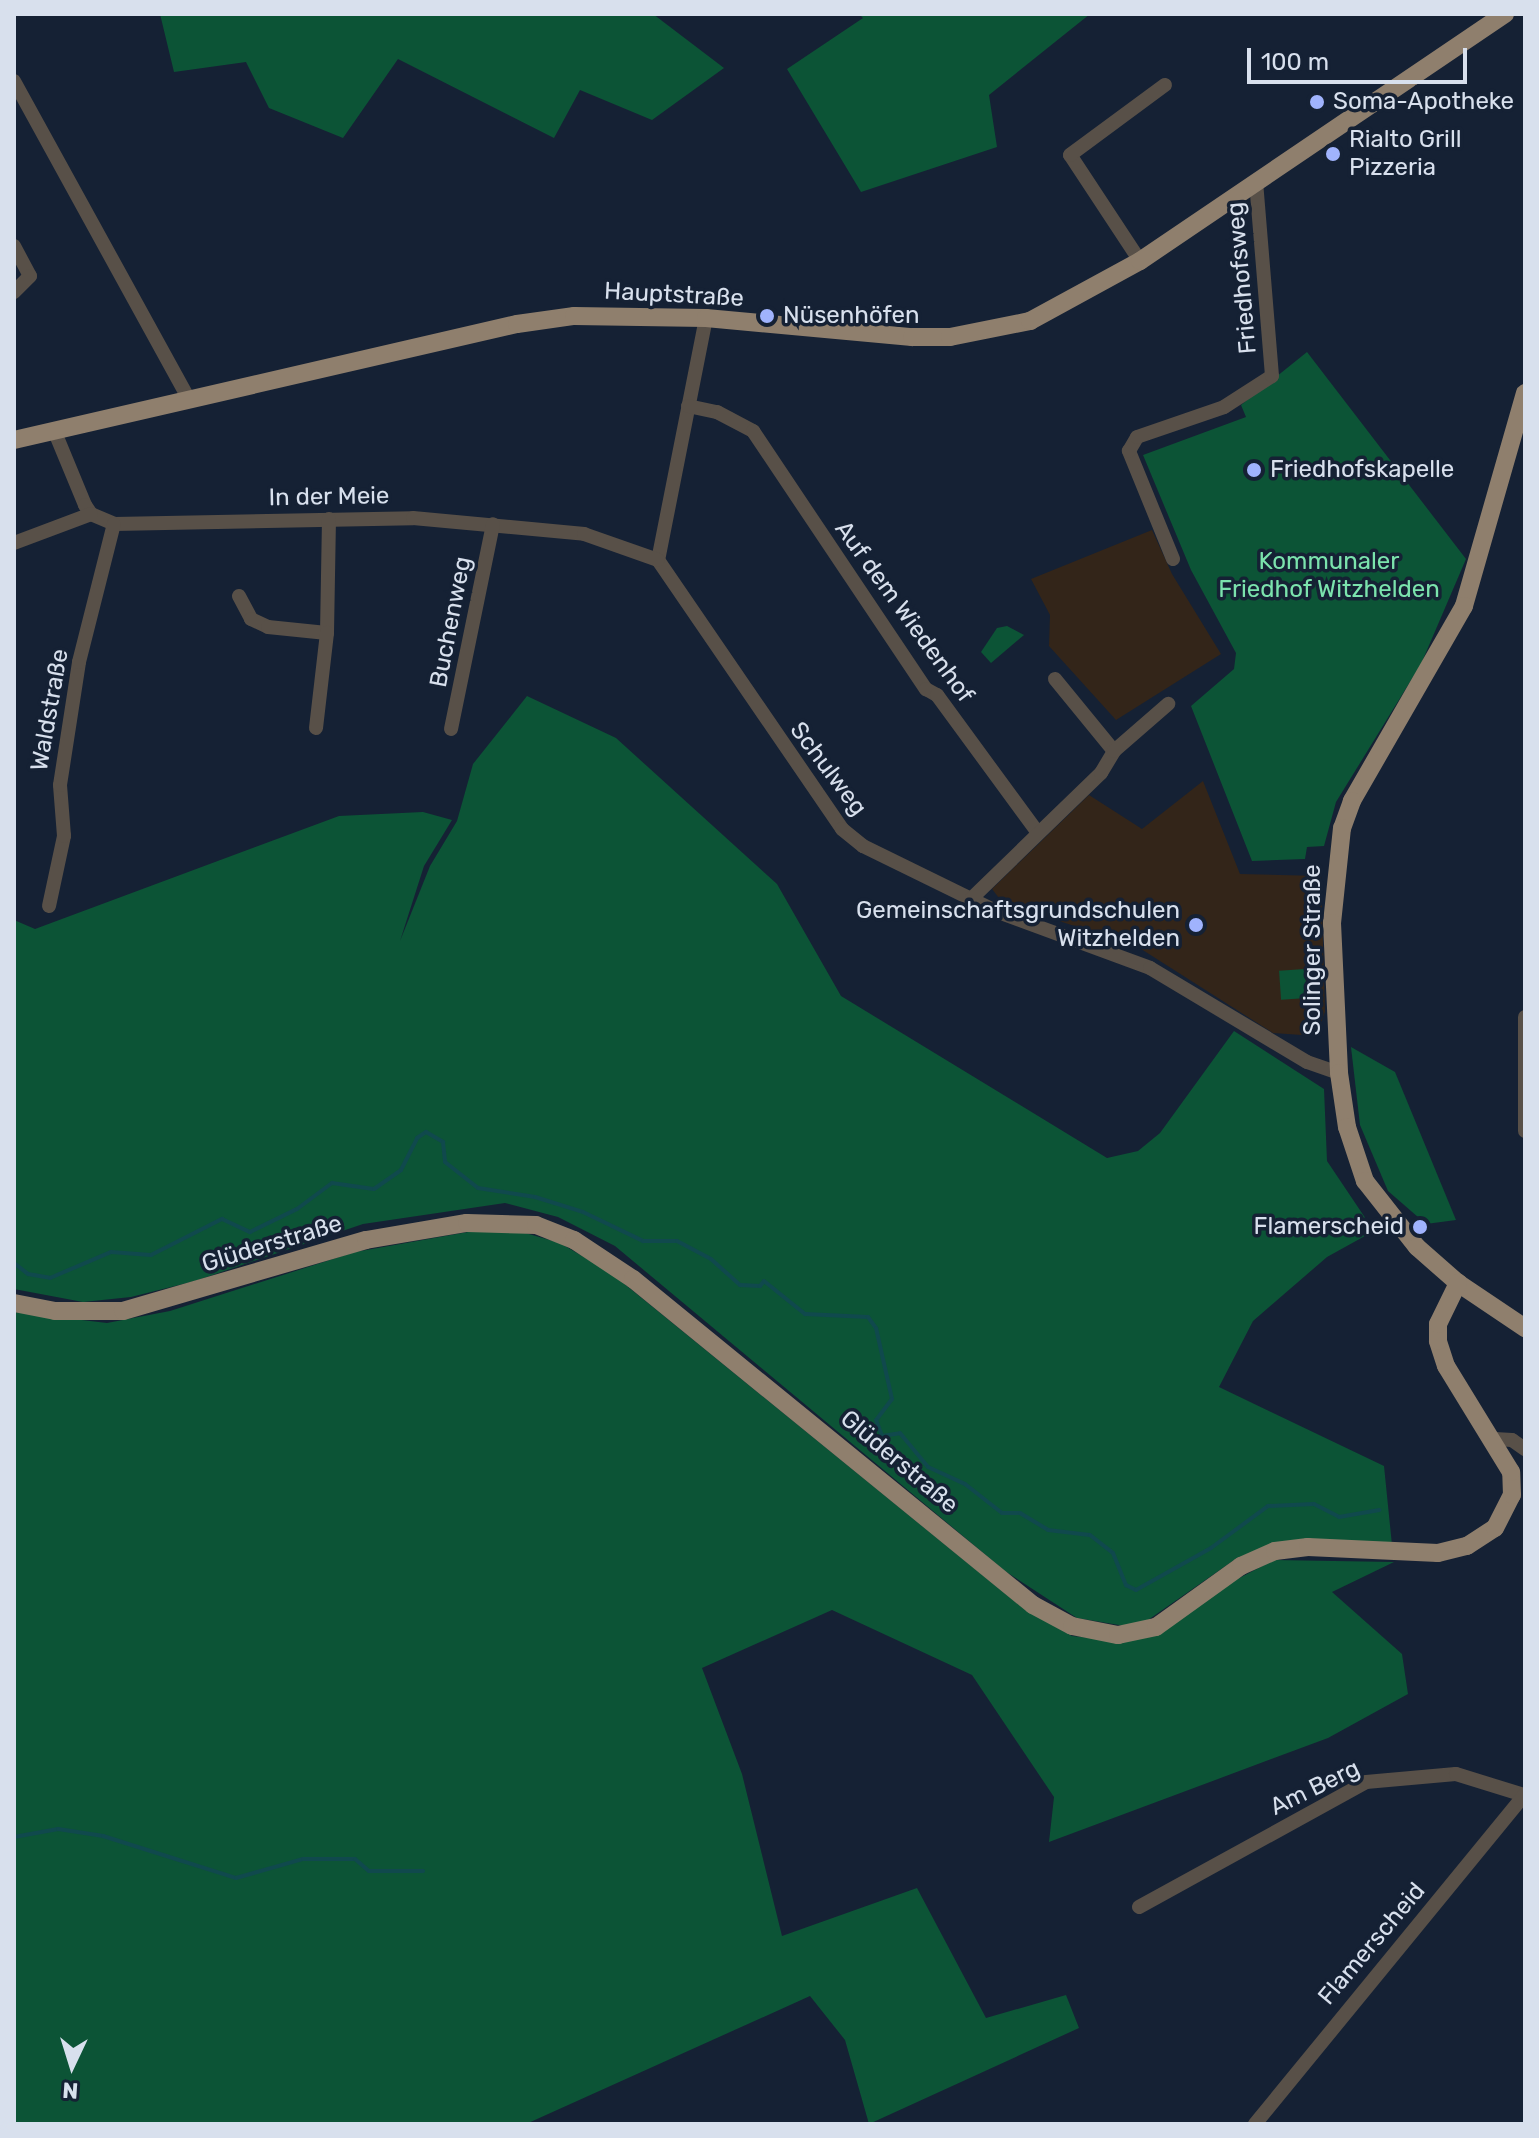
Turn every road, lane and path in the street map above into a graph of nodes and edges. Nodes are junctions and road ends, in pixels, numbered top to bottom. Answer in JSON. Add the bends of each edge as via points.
{"nodes":[{"id":1,"x":1505,"y":14,"type":"edge"},
{"id":2,"x":14,"y":81,"type":"edge"},
{"id":3,"x":1165,"y":85,"type":"dead end"},
{"id":4,"x":1256,"y":183,"type":"junction"},
{"id":5,"x":14,"y":246,"type":"edge"},
{"id":6,"x":1140,"y":261,"type":"junction"},
{"id":7,"x":14,"y":292,"type":"edge"},
{"id":8,"x":706,"y":318,"type":"junction"},
{"id":9,"x":1525,"y":393,"type":"edge"},
{"id":10,"x":188,"y":397,"type":"junction"},
{"id":11,"x":688,"y":406,"type":"junction"},
{"id":12,"x":54,"y":430,"type":"junction"},
{"id":13,"x":14,"y":440,"type":"edge"},
{"id":14,"x":91,"y":514,"type":"junction"},
{"id":15,"x":329,"y":519,"type":"junction"},
{"id":16,"x":114,"y":524,"type":"junction"},
{"id":17,"x":493,"y":524,"type":"junction"},
{"id":18,"x":14,"y":543,"type":"edge"},
{"id":19,"x":1173,"y":559,"type":"dead end"},
{"id":20,"x":658,"y":560,"type":"junction"},
{"id":21,"x":239,"y":596,"type":"dead end"},
{"id":22,"x":327,"y":633,"type":"junction"},
{"id":23,"x":1055,"y":679,"type":"dead end"},
{"id":24,"x":1168,"y":704,"type":"dead end"},
{"id":25,"x":316,"y":728,"type":"dead end"},
{"id":26,"x":451,"y":729,"type":"dead end"},
{"id":27,"x":1114,"y":751,"type":"junction"},
{"id":28,"x":1038,"y":833,"type":"junction"},
{"id":29,"x":972,"y":898,"type":"junction"},
{"id":30,"x":49,"y":906,"type":"dead end"},
{"id":31,"x":1525,"y":1017,"type":"edge"},
{"id":32,"x":1339,"y":1073,"type":"junction"},
{"id":33,"x":1525,"y":1131,"type":"edge"},
{"id":34,"x":1458,"y":1283,"type":"junction"},
{"id":35,"x":14,"y":1303,"type":"edge"},
{"id":36,"x":1525,"y":1328,"type":"edge"},
{"id":37,"x":1495,"y":1439,"type":"junction"},
{"id":38,"x":1525,"y":1449,"type":"edge"},
{"id":39,"x":1525,"y":1794,"type":"edge"},
{"id":40,"x":1139,"y":1907,"type":"dead end"},
{"id":41,"x":1255,"y":2124,"type":"edge"}],
"edges":[{"from":1,"to":4,"type":"main road","name":"Hauptstraße"},
{"from":2,"to":10,"type":"street"},
{"from":3,"to":6,"type":"street","via":[[1070,155]]},
{"from":4,"to":6,"type":"main road","name":"Hauptstraße"},
{"from":4,"to":19,"type":"street","name":"Friedhofsweg","via":[[1272,376],[1224,407],[1137,437],[1129,451]]},
{"from":5,"to":7,"type":"street","via":[[30,276]]},
{"from":6,"to":8,"type":"main road","name":"Hauptstraße","via":[[1030,321],[950,337]]},
{"from":8,"to":10,"type":"main road","name":"Hauptstraße","via":[[603,314],[517,324]]},
{"from":8,"to":11,"type":"street"},
{"from":9,"to":32,"type":"main road","name":"Solinger Straße","via":[[1464,606],[1342,828],[1332,923]]},
{"from":10,"to":12,"type":"main road","name":"Hauptstraße"},
{"from":11,"to":20,"type":"street"},
{"from":11,"to":28,"type":"street","name":"Auf dem Wiedenhof","via":[[717,412],[753,431],[926,689],[937,695]]},
{"from":12,"to":13,"type":"main road","name":"Hauptstraße"},
{"from":12,"to":14,"type":"street"},
{"from":14,"to":16,"type":"street","name":"In der Meie"},
{"from":14,"to":18,"type":"street"},
{"from":15,"to":16,"type":"street","name":"In der Meie"},
{"from":15,"to":17,"type":"street","name":"In der Meie"},
{"from":15,"to":22,"type":"street"},
{"from":16,"to":30,"type":"street","name":"Waldstraße","via":[[79,662],[60,785],[64,836]]},
{"from":17,"to":20,"type":"street","name":"In der Meie","via":[[584,534]]},
{"from":17,"to":26,"type":"street","name":"Buchenweg"},
{"from":20,"to":29,"type":"street","name":"Schulweg","via":[[842,829],[863,846]]},
{"from":21,"to":22,"type":"street","via":[[251,619],[268,627]]},
{"from":22,"to":25,"type":"street"},
{"from":23,"to":27,"type":"street"},
{"from":24,"to":27,"type":"street"},
{"from":27,"to":28,"type":"street","via":[[1101,773]]},
{"from":28,"to":29,"type":"street"},
{"from":29,"to":32,"type":"street","name":"Schulweg","via":[[1150,968],[1307,1062]]},
{"from":31,"to":33,"type":"street"},
{"from":32,"to":34,"type":"main road","name":"Solinger Straße","via":[[1347,1127],[1365,1181],[1406,1237]]},
{"from":34,"to":36,"type":"main road","name":"Solinger Straße"},
{"from":34,"to":37,"type":"main road","name":"Glüderstraße","via":[[1438,1324],[1438,1341],[1446,1366]]},
{"from":35,"to":37,"type":"main road","name":"Glüderstraße","via":[[55,1311],[123,1311],[366,1240],[467,1223],[536,1225],[574,1240],[633,1279],[1033,1605],[1072,1626],[1104,1635],[1156,1627],[1241,1566],[1275,1551],[1308,1547],[1420,1554],[1467,1546],[1495,1528],[1512,1495],[1511,1472]]},
{"from":37,"to":38,"type":"street","via":[[1512,1440]]},
{"from":39,"to":40,"type":"street","name":"Am Berg","via":[[1456,1774],[1366,1782]]},
{"from":39,"to":41,"type":"street","name":"Flamerscheid"}]}
